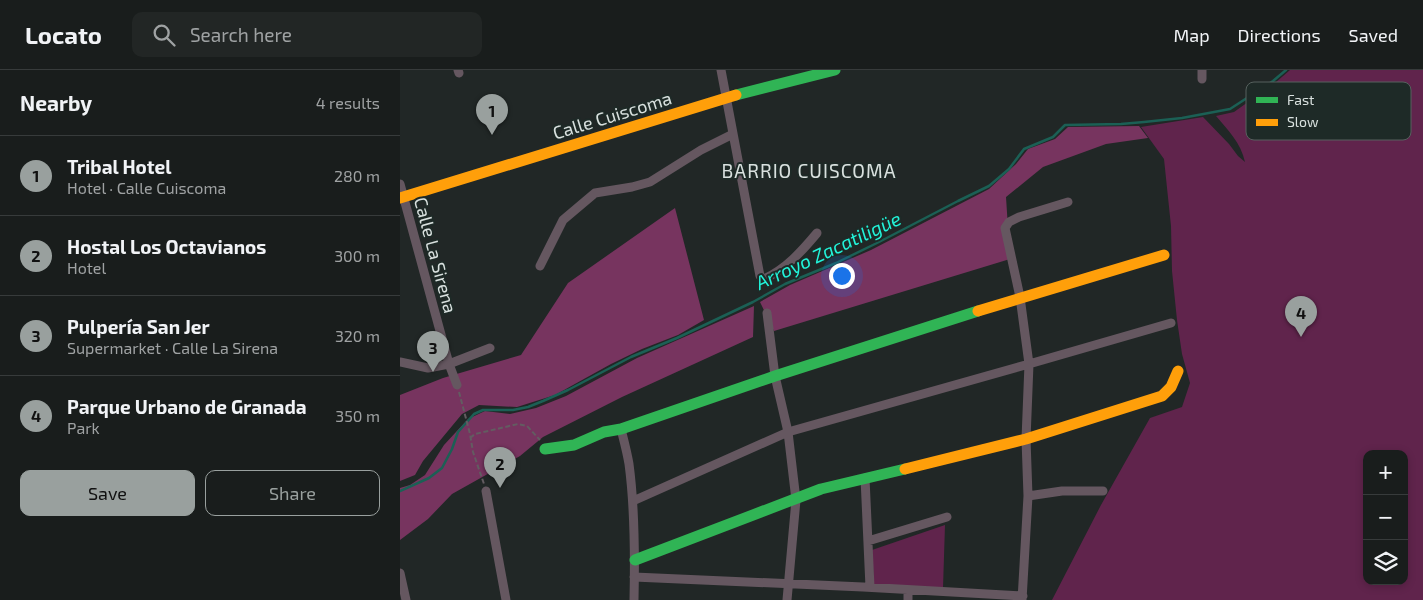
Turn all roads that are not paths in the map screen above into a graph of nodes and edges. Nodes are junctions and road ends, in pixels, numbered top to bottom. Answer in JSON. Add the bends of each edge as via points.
{"nodes":[{"id":1,"x":721,"y":70,"type":"edge"},
{"id":2,"x":835,"y":70,"type":"edge"},
{"id":3,"x":726,"y":98,"type":"junction"},
{"id":4,"x":732,"y":134,"type":"junction"},
{"id":5,"x":400,"y":184,"type":"edge"},
{"id":6,"x":402,"y":198,"type":"edge"},
{"id":7,"x":1068,"y":202,"type":"dead end"},
{"id":8,"x":817,"y":233,"type":"dead end"},
{"id":9,"x":1164,"y":255,"type":"dead end"},
{"id":10,"x":540,"y":266,"type":"dead end"},
{"id":11,"x":1020,"y":297,"type":"junction"},
{"id":12,"x":767,"y":313,"type":"dead end"},
{"id":13,"x":1171,"y":323,"type":"dead end"},
{"id":14,"x":490,"y":348,"type":"dead end"},
{"id":15,"x":400,"y":362,"type":"edge"},
{"id":16,"x":449,"y":364,"type":"junction"},
{"id":17,"x":1029,"y":364,"type":"junction"},
{"id":18,"x":1178,"y":371,"type":"dead end"},
{"id":19,"x":775,"y":376,"type":"junction"},
{"id":20,"x":457,"y":385,"type":"road end"},
{"id":21,"x":621,"y":430,"type":"junction"},
{"id":22,"x":788,"y":432,"type":"junction"},
{"id":23,"x":1026,"y":439,"type":"junction"},
{"id":24,"x":545,"y":449,"type":"road end"},
{"id":25,"x":866,"y":478,"type":"junction"},
{"id":26,"x":486,"y":491,"type":"road end"},
{"id":27,"x":1103,"y":491,"type":"dead end"},
{"id":28,"x":1028,"y":496,"type":"junction"},
{"id":29,"x":796,"y":500,"type":"junction"},
{"id":30,"x":632,"y":501,"type":"junction"},
{"id":31,"x":947,"y":517,"type":"dead end"},
{"id":32,"x":868,"y":541,"type":"junction"},
{"id":33,"x":635,"y":560,"type":"junction"},
{"id":34,"x":400,"y":573,"type":"edge"},
{"id":35,"x":634,"y":577,"type":"junction"},
{"id":36,"x":788,"y":584,"type":"junction"},
{"id":37,"x":870,"y":587,"type":"junction"},
{"id":38,"x":908,"y":590,"type":"junction"},
{"id":39,"x":1023,"y":598,"type":"edge"},
{"id":40,"x":406,"y":600,"type":"edge"},
{"id":41,"x":506,"y":600,"type":"edge"},
{"id":42,"x":634,"y":600,"type":"edge"},
{"id":43,"x":787,"y":600,"type":"edge"},
{"id":44,"x":908,"y":600,"type":"edge"}],
"edges":[{"from":1,"to":3,"type":"street"},
{"from":2,"to":3,"type":"street","name":"Calle Cuiscoma"},
{"from":3,"to":4,"type":"street"},
{"from":3,"to":6,"type":"street","name":"Calle Cuiscoma"},
{"from":4,"to":8,"type":"street","via":[[760,276],[764,279],[774,275],[801,253]]},
{"from":4,"to":10,"type":"street","via":[[650,182],[595,192],[562,220]]},
{"from":5,"to":6,"type":"street","name":"Calle La Sirena"},
{"from":6,"to":16,"type":"street","name":"Calle La Sirena"},
{"from":7,"to":11,"type":"street","via":[[1008,222],[1005,228]]},
{"from":9,"to":11,"type":"street"},
{"from":11,"to":17,"type":"street"},
{"from":11,"to":19,"type":"street"},
{"from":12,"to":19,"type":"street"},
{"from":13,"to":17,"type":"street"},
{"from":14,"to":16,"type":"street"},
{"from":15,"to":16,"type":"street","via":[[428,368]]},
{"from":16,"to":20,"type":"street","name":"Calle La Sirena"},
{"from":17,"to":22,"type":"street"},
{"from":17,"to":23,"type":"street"},
{"from":18,"to":23,"type":"street","via":[[1162,396]]},
{"from":19,"to":21,"type":"street"},
{"from":19,"to":22,"type":"street"},
{"from":21,"to":24,"type":"street","via":[[604,432],[574,445]]},
{"from":21,"to":30,"type":"street"},
{"from":22,"to":29,"type":"street"},
{"from":22,"to":30,"type":"street"},
{"from":23,"to":25,"type":"street"},
{"from":23,"to":28,"type":"street"},
{"from":25,"to":29,"type":"street","via":[[821,489]]},
{"from":25,"to":32,"type":"street"},
{"from":26,"to":41,"type":"street"},
{"from":27,"to":28,"type":"street","via":[[1062,491]]},
{"from":28,"to":39,"type":"street"},
{"from":29,"to":33,"type":"street"},
{"from":29,"to":36,"type":"street"},
{"from":30,"to":33,"type":"street"},
{"from":31,"to":32,"type":"street"},
{"from":32,"to":37,"type":"street"},
{"from":33,"to":35,"type":"street"},
{"from":34,"to":40,"type":"street"},
{"from":35,"to":36,"type":"street"},
{"from":35,"to":42,"type":"street"},
{"from":36,"to":37,"type":"street"},
{"from":36,"to":43,"type":"street"},
{"from":37,"to":38,"type":"street"},
{"from":38,"to":39,"type":"street"},
{"from":38,"to":44,"type":"street"}]}
